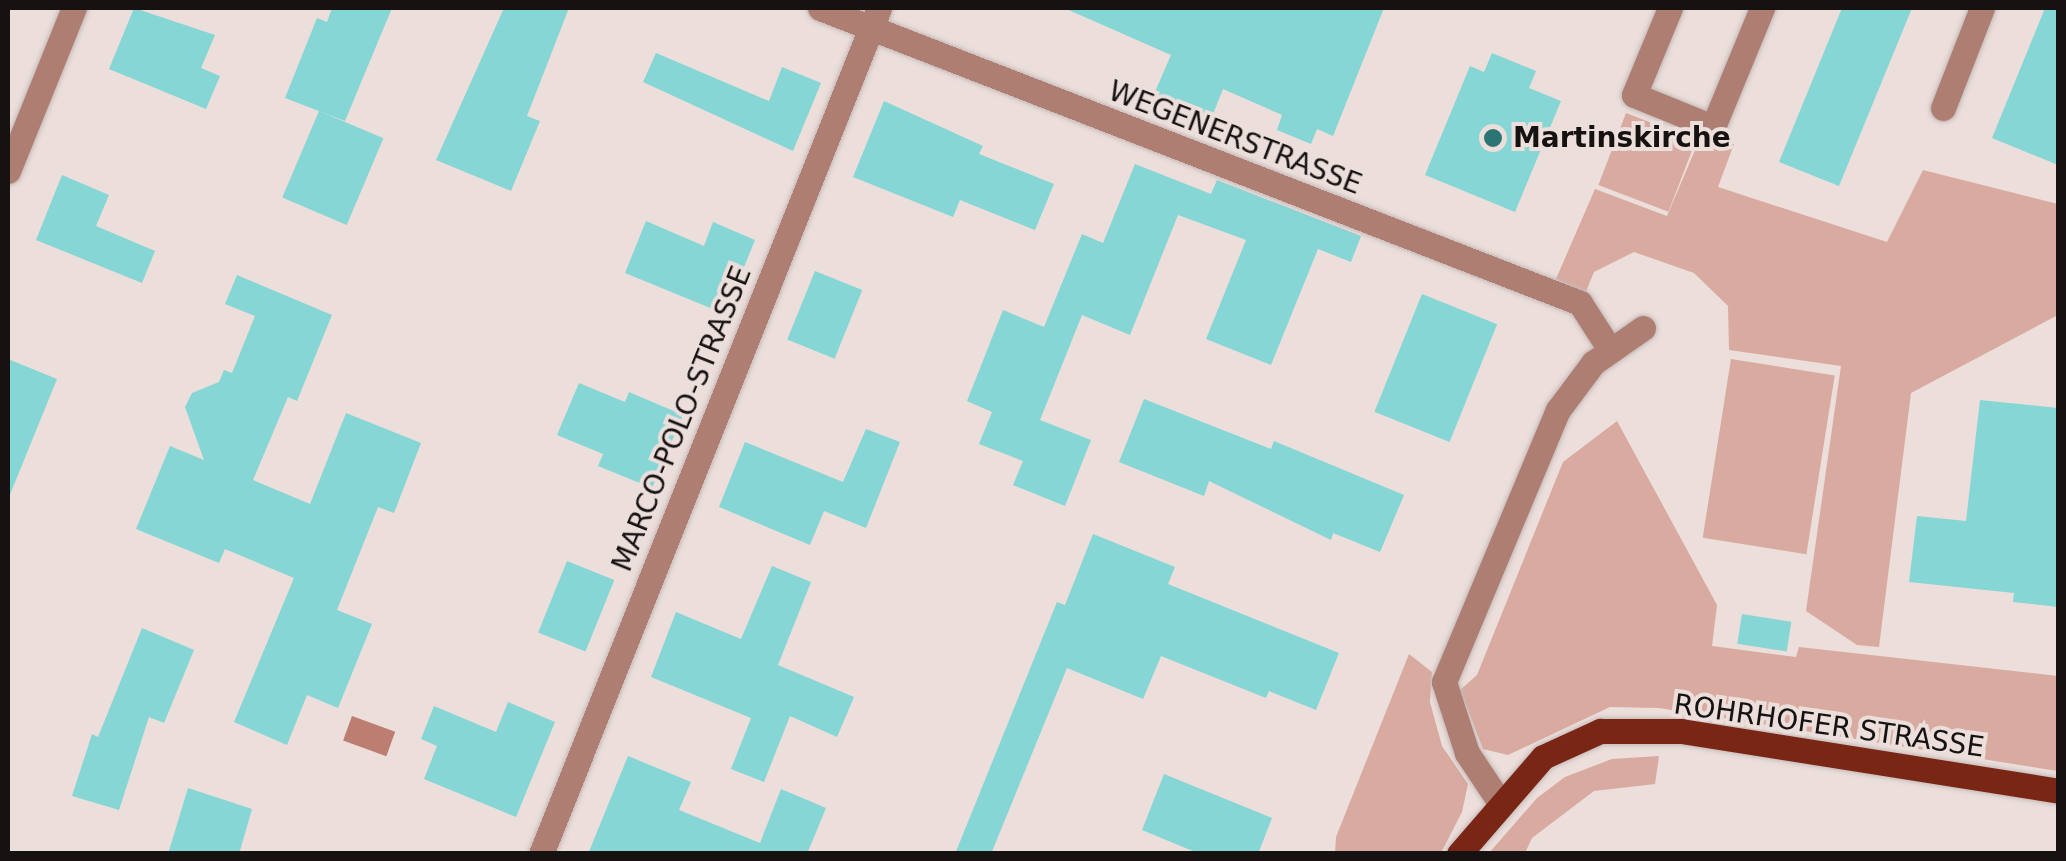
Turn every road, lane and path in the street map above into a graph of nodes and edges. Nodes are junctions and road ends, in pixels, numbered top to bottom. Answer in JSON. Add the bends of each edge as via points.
{"nodes":[{"id":1,"x":74,"y":8,"type":"edge"},
{"id":2,"x":820,"y":8,"type":"edge"},
{"id":3,"x":1670,"y":8,"type":"edge"},
{"id":4,"x":1762,"y":8,"type":"edge"},
{"id":5,"x":1982,"y":8,"type":"edge"},
{"id":6,"x":875,"y":18,"type":"edge"},
{"id":7,"x":1943,"y":108,"type":"dead end"},
{"id":8,"x":8,"y":171,"type":"edge"},
{"id":9,"x":1643,"y":328,"type":"dead end"},
{"id":10,"x":1610,"y":348,"type":"junction"},
{"id":11,"x":2058,"y":791,"type":"edge"},
{"id":12,"x":1500,"y":801,"type":"junction"},
{"id":13,"x":541,"y":854,"type":"edge"},
{"id":14,"x":1460,"y":854,"type":"edge"}],
"edges":[{"from":1,"to":8,"type":"street"},
{"from":2,"to":6,"type":"street","name":"WEGENERSTRASSE"},
{"from":3,"to":4,"type":"street","via":[[1634,94],[1714,127]]},
{"from":5,"to":7,"type":"street"},
{"from":6,"to":10,"type":"street","name":"WEGENERSTRASSE","via":[[1580,303]]},
{"from":6,"to":13,"type":"street","name":"MARCO-POLO-STRASSE"},
{"from":9,"to":10,"type":"street"},
{"from":10,"to":12,"type":"street","via":[[1558,410],[1444,682],[1467,752]]},
{"from":11,"to":12,"type":"main road","name":"ROHRHOFER STRASSE","via":[[1681,731],[1600,731],[1543,757]]},
{"from":12,"to":14,"type":"main road","name":"ROHRHOFER STRASSE"}]}
